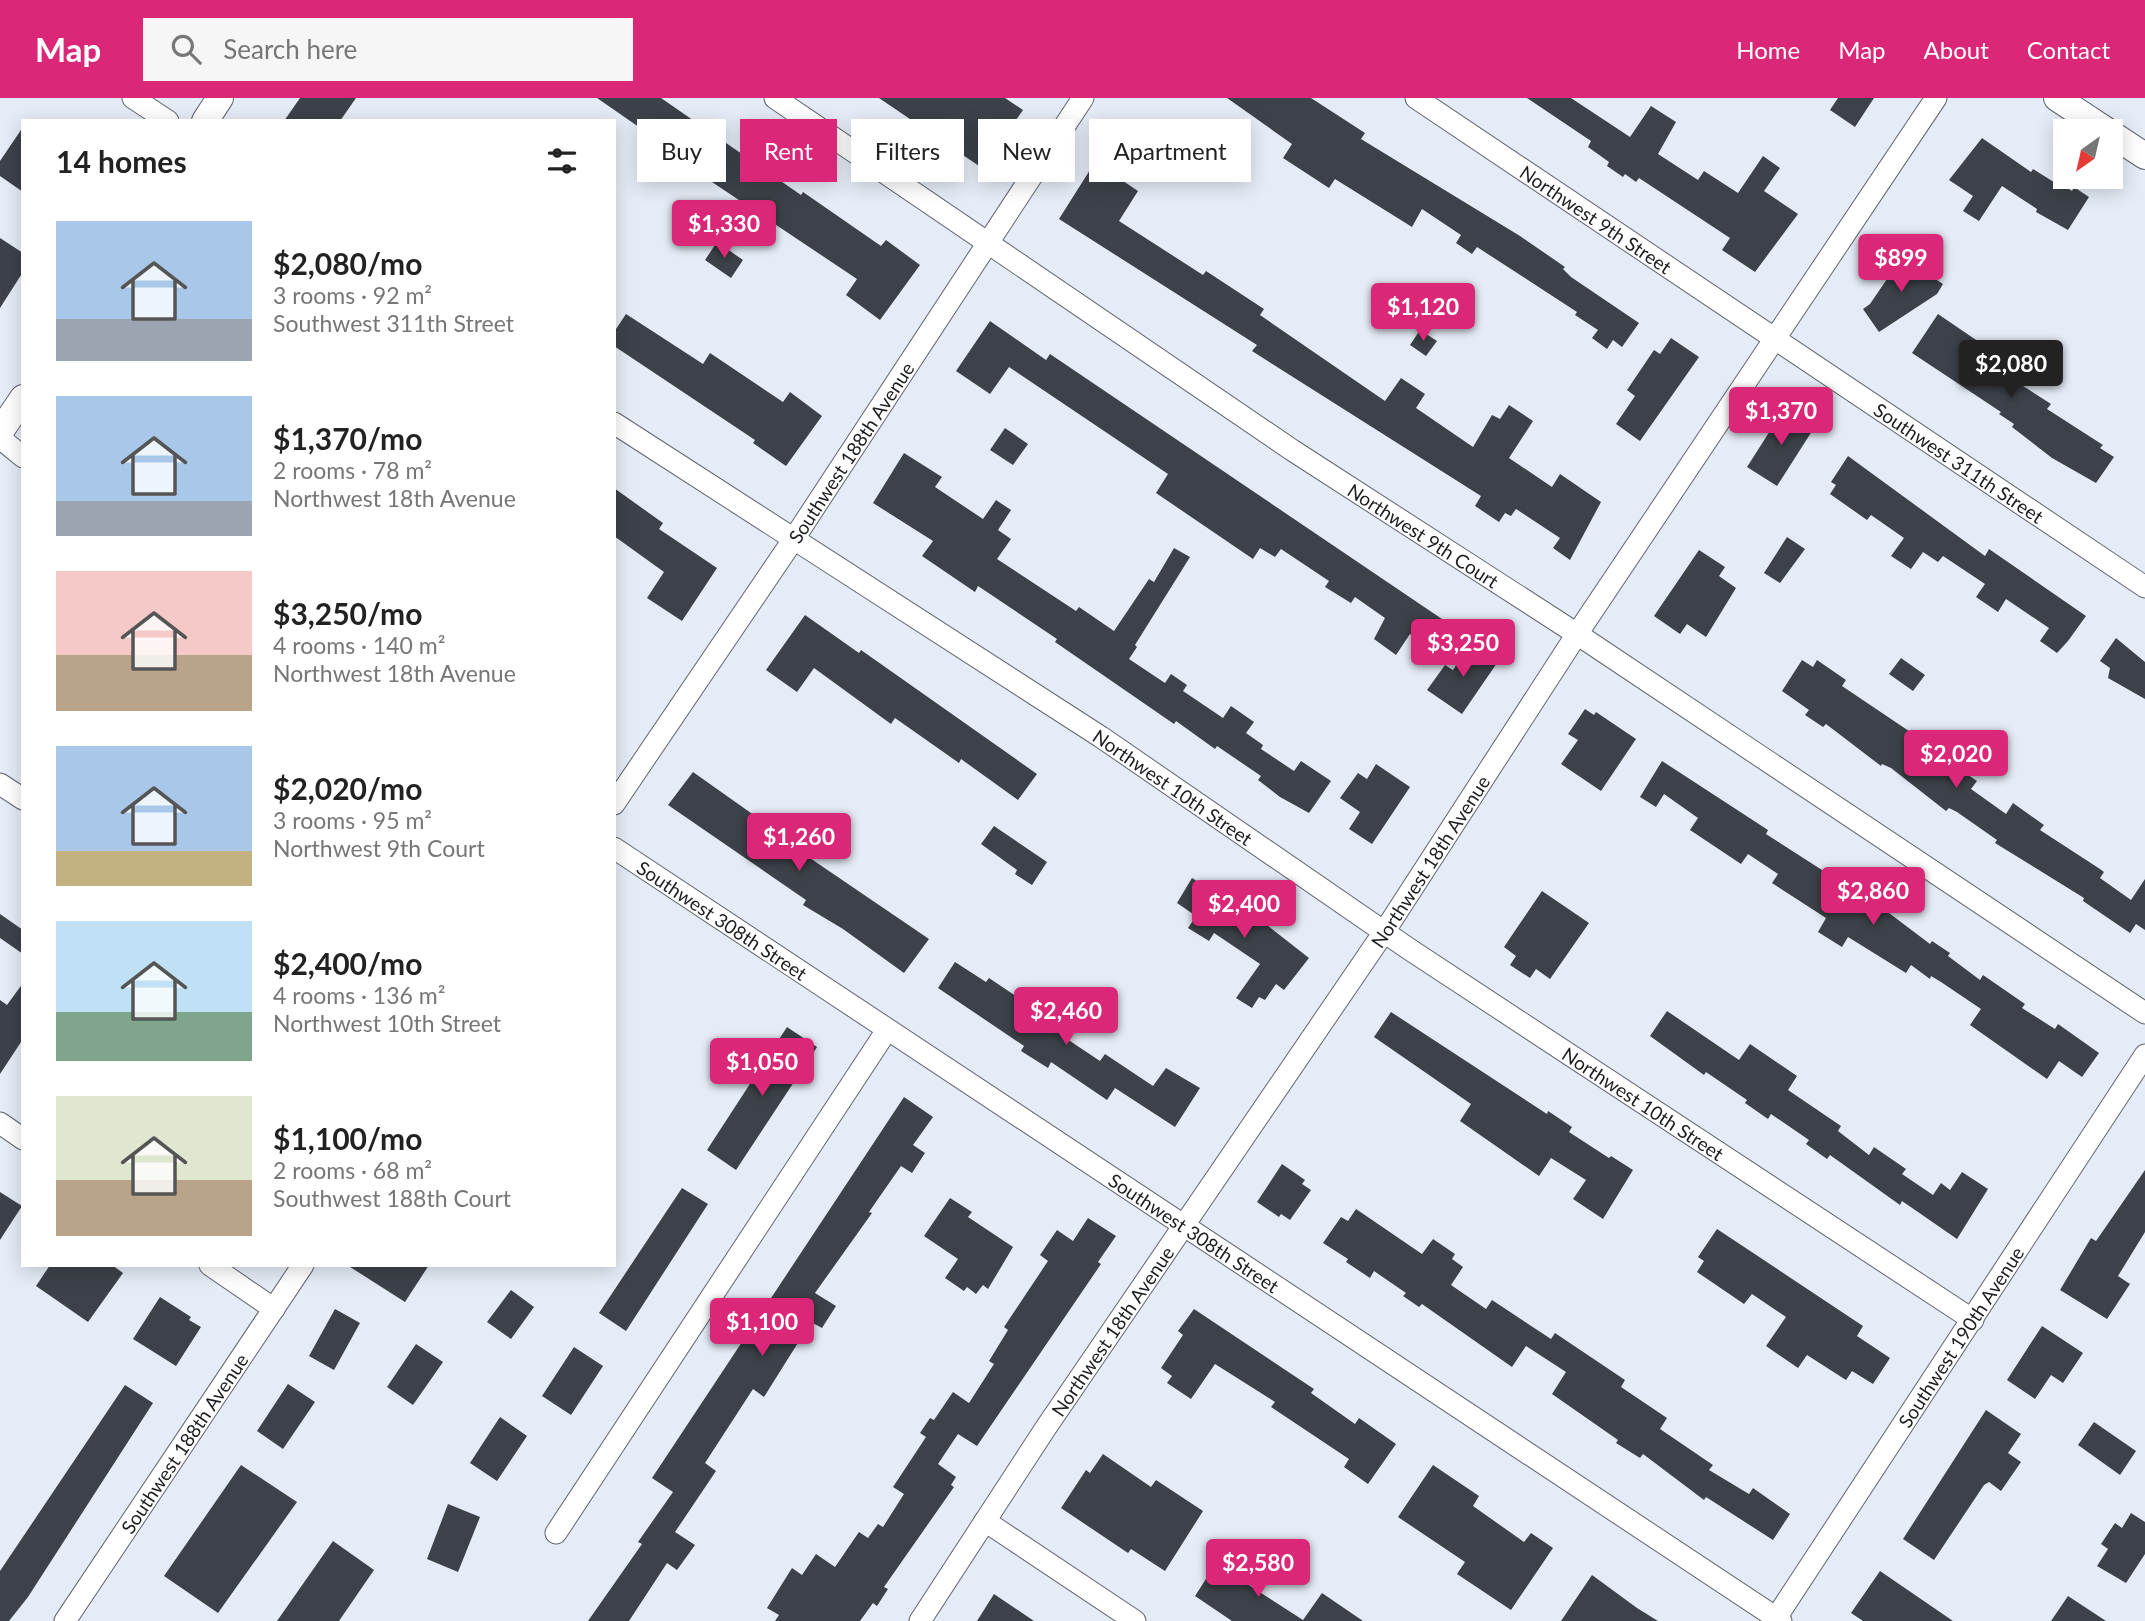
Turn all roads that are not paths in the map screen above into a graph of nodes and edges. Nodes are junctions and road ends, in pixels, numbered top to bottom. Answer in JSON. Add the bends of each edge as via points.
{"nodes":[{"id":1,"x":133,"y":98,"type":"edge"},
{"id":2,"x":220,"y":98,"type":"edge"},
{"id":3,"x":775,"y":98,"type":"edge"},
{"id":4,"x":1083,"y":98,"type":"edge"},
{"id":5,"x":1416,"y":98,"type":"edge"},
{"id":6,"x":1936,"y":98,"type":"edge"},
{"id":7,"x":2057,"y":98,"type":"edge"},
{"id":8,"x":165,"y":119,"type":"edge"},
{"id":9,"x":206,"y":119,"type":"edge"},
{"id":10,"x":2089,"y":119,"type":"edge"},
{"id":11,"x":2123,"y":141,"type":"edge"},
{"id":12,"x":2145,"y":156,"type":"edge"},
{"id":13,"x":990,"y":242,"type":"junction"},
{"id":14,"x":1776,"y":338,"type":"junction"},
{"id":15,"x":21,"y":401,"type":"edge"},
{"id":16,"x":616,"y":424,"type":"edge"},
{"id":17,"x":0,"y":432,"type":"edge"},
{"id":18,"x":0,"y":438,"type":"edge"},
{"id":19,"x":21,"y":455,"type":"edge"},
{"id":20,"x":793,"y":540,"type":"junction"},
{"id":21,"x":2145,"y":587,"type":"edge"},
{"id":22,"x":1577,"y":634,"type":"junction"},
{"id":23,"x":0,"y":784,"type":"edge"},
{"id":24,"x":21,"y":798,"type":"edge"},
{"id":25,"x":616,"y":801,"type":"edge"},
{"id":26,"x":616,"y":849,"type":"edge"},
{"id":27,"x":1384,"y":932,"type":"junction"},
{"id":28,"x":2145,"y":1013,"type":"edge"},
{"id":29,"x":887,"y":1030,"type":"junction"},
{"id":30,"x":2145,"y":1055,"type":"edge"},
{"id":31,"x":0,"y":1123,"type":"edge"},
{"id":32,"x":21,"y":1138,"type":"edge"},
{"id":33,"x":1185,"y":1225,"type":"junction"},
{"id":34,"x":213,"y":1267,"type":"edge"},
{"id":35,"x":302,"y":1267,"type":"edge"},
{"id":36,"x":274,"y":1309,"type":"junction"},
{"id":37,"x":1973,"y":1320,"type":"junction"},
{"id":38,"x":985,"y":1521,"type":"junction"},
{"id":39,"x":556,"y":1534,"type":"dead end"},
{"id":40,"x":1777,"y":1620,"type":"edge"},
{"id":41,"x":65,"y":1621,"type":"edge"},
{"id":42,"x":920,"y":1621,"type":"edge"},
{"id":43,"x":1135,"y":1621,"type":"edge"}],
"edges":[{"from":1,"to":8,"type":"street"},
{"from":2,"to":9,"type":"street"},
{"from":3,"to":13,"type":"street","name":"Northwest 9th Court"},
{"from":4,"to":13,"type":"street","name":"Southwest 188th Avenue"},
{"from":5,"to":14,"type":"street","name":"Northwest 9th Street"},
{"from":6,"to":14,"type":"street","name":"Northwest 18th Avenue"},
{"from":7,"to":10,"type":"street"},
{"from":11,"to":12,"type":"street"},
{"from":13,"to":20,"type":"street","name":"Southwest 188th Avenue"},
{"from":13,"to":22,"type":"street","name":"Northwest 9th Court","via":[[1292,450]]},
{"from":14,"to":21,"type":"street","name":"Southwest 311th Street"},
{"from":14,"to":22,"type":"street","name":"Northwest 18th Avenue"},
{"from":15,"to":17,"type":"street"},
{"from":16,"to":20,"type":"street","name":"Northwest 10th Street"},
{"from":18,"to":19,"type":"street"},
{"from":20,"to":25,"type":"street","name":"Southwest 188th Avenue"},
{"from":20,"to":27,"type":"street","name":"Northwest 10th Street","via":[[1101,737]]},
{"from":22,"to":27,"type":"street","name":"Northwest 18th Avenue"},
{"from":22,"to":28,"type":"street","name":"Northwest 9th Court"},
{"from":23,"to":24,"type":"street"},
{"from":26,"to":29,"type":"street","name":"Southwest 308th Street"},
{"from":27,"to":33,"type":"street","name":"Northwest 18th Avenue"},
{"from":27,"to":37,"type":"street","name":"Northwest 10th Street"},
{"from":29,"to":33,"type":"street","name":"Southwest 308th Street"},
{"from":29,"to":39,"type":"street"},
{"from":30,"to":37,"type":"street","name":"Southwest 190th Avenue"},
{"from":31,"to":32,"type":"street"},
{"from":33,"to":38,"type":"street","name":"Northwest 18th Avenue"},
{"from":33,"to":40,"type":"street","name":"Southwest 308th Street"},
{"from":34,"to":36,"type":"street"},
{"from":35,"to":36,"type":"street","name":"Southwest 188th Avenue"},
{"from":36,"to":41,"type":"street","name":"Southwest 188th Avenue"},
{"from":37,"to":40,"type":"street","name":"Southwest 190th Avenue"},
{"from":38,"to":42,"type":"street","name":"Northwest 18th Avenue"},
{"from":38,"to":43,"type":"street"}]}
